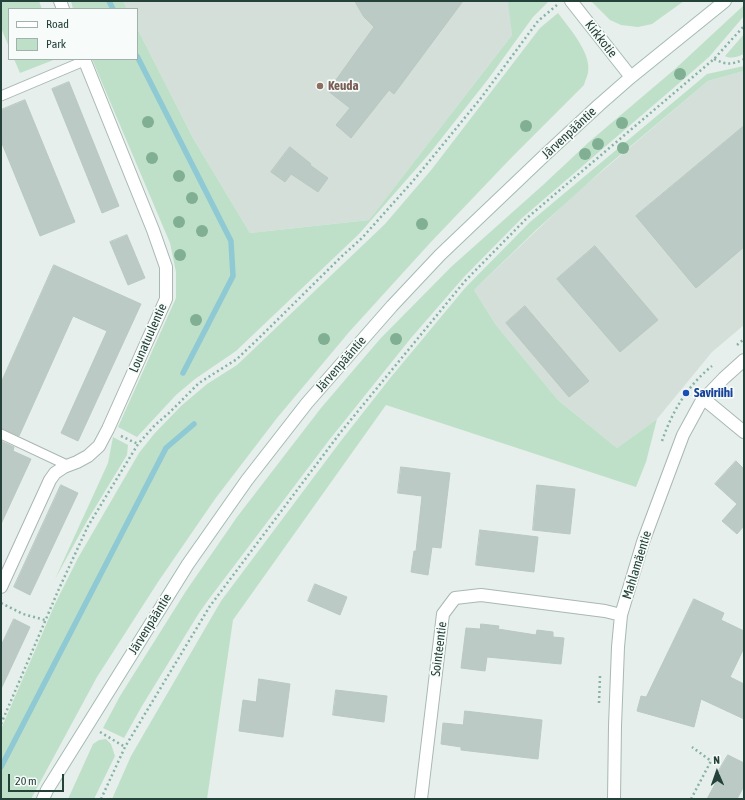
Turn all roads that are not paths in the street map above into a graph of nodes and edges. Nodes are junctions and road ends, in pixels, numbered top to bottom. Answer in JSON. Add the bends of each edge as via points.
{"nodes":[{"id":1,"x":571,"y":1,"type":"edge"},
{"id":2,"x":725,"y":1,"type":"edge"},
{"id":3,"x":84,"y":60,"type":"edge"},
{"id":4,"x":631,"y":77,"type":"junction"},
{"id":5,"x":1,"y":96,"type":"edge"},
{"id":6,"x":744,"y":360,"type":"edge"},
{"id":7,"x":704,"y":399,"type":"junction"},
{"id":8,"x":744,"y":432,"type":"edge"},
{"id":9,"x":1,"y":434,"type":"edge"},
{"id":10,"x":67,"y":466,"type":"junction"},
{"id":11,"x":1,"y":587,"type":"edge"},
{"id":12,"x":621,"y":615,"type":"junction"},
{"id":13,"x":43,"y":799,"type":"edge"},
{"id":14,"x":421,"y":799,"type":"edge"},
{"id":15,"x":614,"y":799,"type":"edge"}],
"edges":[{"from":1,"to":4,"type":"street","name":"Kirkkotie"},
{"from":2,"to":4,"type":"street","name":"Järvenpääntie"},
{"from":3,"to":5,"type":"lane"},
{"from":3,"to":10,"type":"street","name":"Lounatuulentie","via":[[156,237],[166,267],[166,300],[99,446],[88,456]]},
{"from":4,"to":13,"type":"street","name":"Järvenpääntie","via":[[440,255],[307,403],[246,480],[188,564]]},
{"from":6,"to":7,"type":"street","name":"Mahlamäentie"},
{"from":7,"to":8,"type":"street"},
{"from":7,"to":12,"type":"street","name":"Mahlamäentie","via":[[683,435],[643,542]]},
{"from":9,"to":10,"type":"lane"},
{"from":10,"to":11,"type":"street","name":"Lounatuulentie","via":[[55,472],[50,480]]},
{"from":12,"to":14,"type":"street","name":"Sointeentie","via":[[482,595],[455,598],[443,614]]},
{"from":12,"to":15,"type":"street","name":"Mahlamäentie","via":[[616,688]]}]}
